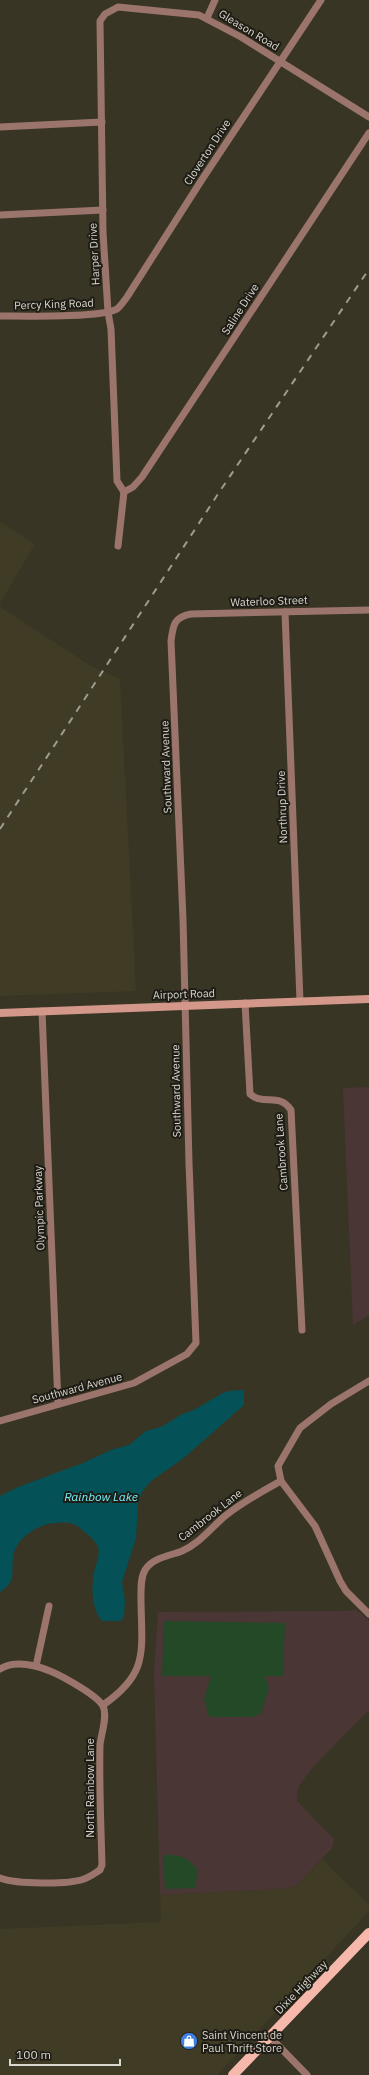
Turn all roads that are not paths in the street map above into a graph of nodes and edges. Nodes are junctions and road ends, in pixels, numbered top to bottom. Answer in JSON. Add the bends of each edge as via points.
{"nodes":[{"id":1,"x":215,"y":0,"type":"edge"},
{"id":2,"x":321,"y":0,"type":"edge"},
{"id":3,"x":105,"y":14,"type":"joint"},
{"id":4,"x":207,"y":18,"type":"junction"},
{"id":5,"x":280,"y":61,"type":"junction"},
{"id":6,"x":369,"y":117,"type":"edge"},
{"id":7,"x":102,"y":122,"type":"junction"},
{"id":8,"x":0,"y":128,"type":"edge"},
{"id":9,"x":369,"y":133,"type":"edge"},
{"id":10,"x":103,"y":210,"type":"junction"},
{"id":11,"x":0,"y":215,"type":"edge"},
{"id":12,"x":108,"y":312,"type":"junction"},
{"id":13,"x":0,"y":316,"type":"edge"},
{"id":14,"x":124,"y":492,"type":"junction"},
{"id":15,"x":118,"y":546,"type":"dead end"},
{"id":16,"x":369,"y":610,"type":"edge"},
{"id":17,"x":285,"y":612,"type":"junction"},
{"id":18,"x":173,"y":624,"type":"joint"},
{"id":19,"x":369,"y":998,"type":"edge"},
{"id":20,"x":300,"y":1001,"type":"junction"},
{"id":21,"x":244,"y":1003,"type":"junction"},
{"id":22,"x":185,"y":1004,"type":"junction"},
{"id":23,"x":42,"y":1011,"type":"junction"},
{"id":24,"x":0,"y":1013,"type":"edge"},
{"id":25,"x":302,"y":1330,"type":"dead end"},
{"id":26,"x":369,"y":1381,"type":"edge"},
{"id":27,"x":58,"y":1404,"type":"junction"},
{"id":28,"x":0,"y":1421,"type":"edge"},
{"id":29,"x":281,"y":1481,"type":"junction"},
{"id":30,"x":49,"y":1606,"type":"dead end"},
{"id":31,"x":369,"y":1614,"type":"edge"},
{"id":32,"x":36,"y":1666,"type":"junction"},
{"id":33,"x":0,"y":1669,"type":"edge"},
{"id":34,"x":103,"y":1706,"type":"junction"},
{"id":35,"x":0,"y":1878,"type":"edge"},
{"id":36,"x":369,"y":1933,"type":"edge"},
{"id":37,"x":270,"y":2037,"type":"junction"},
{"id":38,"x":233,"y":2075,"type":"edge"},
{"id":39,"x":307,"y":2075,"type":"edge"}],
"edges":[{"from":1,"to":4,"type":"street"},
{"from":2,"to":5,"type":"street","name":"Cloverton Drive"},
{"from":3,"to":4,"type":"street","name":"Gleason Road","via":[[118,7]]},
{"from":3,"to":7,"type":"street","name":"Harper Drive","via":[[100,21]]},
{"from":4,"to":5,"type":"street","name":"Gleason Road"},
{"from":5,"to":6,"type":"street","name":"Gleason Road"},
{"from":5,"to":12,"type":"street","name":"Cloverton Drive","via":[[127,297],[118,308]]},
{"from":7,"to":8,"type":"street"},
{"from":7,"to":10,"type":"street","name":"Harper Drive"},
{"from":9,"to":14,"type":"street","name":"Saline Drive","via":[[142,477]]},
{"from":10,"to":11,"type":"street"},
{"from":10,"to":12,"type":"street","name":"Harper Drive"},
{"from":12,"to":13,"type":"street","name":"Percy King Road"},
{"from":12,"to":14,"type":"street","name":"Harper Drive","via":[[111,329],[117,481]]},
{"from":14,"to":15,"type":"street"},
{"from":16,"to":17,"type":"street","name":"Waterloo Street"},
{"from":17,"to":18,"type":"street","name":"Waterloo Street","via":[[191,614],[177,618]]},
{"from":17,"to":20,"type":"street","name":"Northrup Drive"},
{"from":18,"to":22,"type":"street","name":"Southward Avenue","via":[[171,641]]},
{"from":19,"to":20,"type":"street","name":"Airport Road"},
{"from":20,"to":21,"type":"street","name":"Airport Road"},
{"from":21,"to":22,"type":"street","name":"Airport Road"},
{"from":21,"to":25,"type":"street","name":"Cambrook Lane","via":[[250,1094],[262,1100],[282,1100],[291,1110]]},
{"from":22,"to":23,"type":"street","name":"Airport Road"},
{"from":22,"to":27,"type":"street","name":"Southward Avenue","via":[[196,1344],[187,1354],[134,1384]]},
{"from":23,"to":24,"type":"street","name":"Airport Road"},
{"from":23,"to":27,"type":"street","name":"Olympic Parkway"},
{"from":26,"to":29,"type":"street","via":[[331,1404],[300,1428],[278,1466]]},
{"from":27,"to":28,"type":"street","name":"Southward Avenue"},
{"from":29,"to":31,"type":"street","via":[[315,1526],[331,1566],[346,1591]]},
{"from":29,"to":34,"type":"street","name":"Cambrook Lane","via":[[235,1508],[193,1544],[151,1563],[146,1569],[141,1588],[138,1669],[124,1690]]},
{"from":30,"to":32,"type":"street"},
{"from":32,"to":33,"type":"street","via":[[12,1664]]},
{"from":32,"to":34,"type":"street","via":[[67,1678]]},
{"from":34,"to":35,"type":"street","name":"North Rainbow Lane","via":[[105,1716],[100,1753],[100,1870],[82,1880],[64,1882],[18,1882]]},
{"from":36,"to":37,"type":"main road","name":"Dixie Highway"},
{"from":37,"to":38,"type":"main road","name":"Dixie Highway"},
{"from":37,"to":39,"type":"street"}]}
